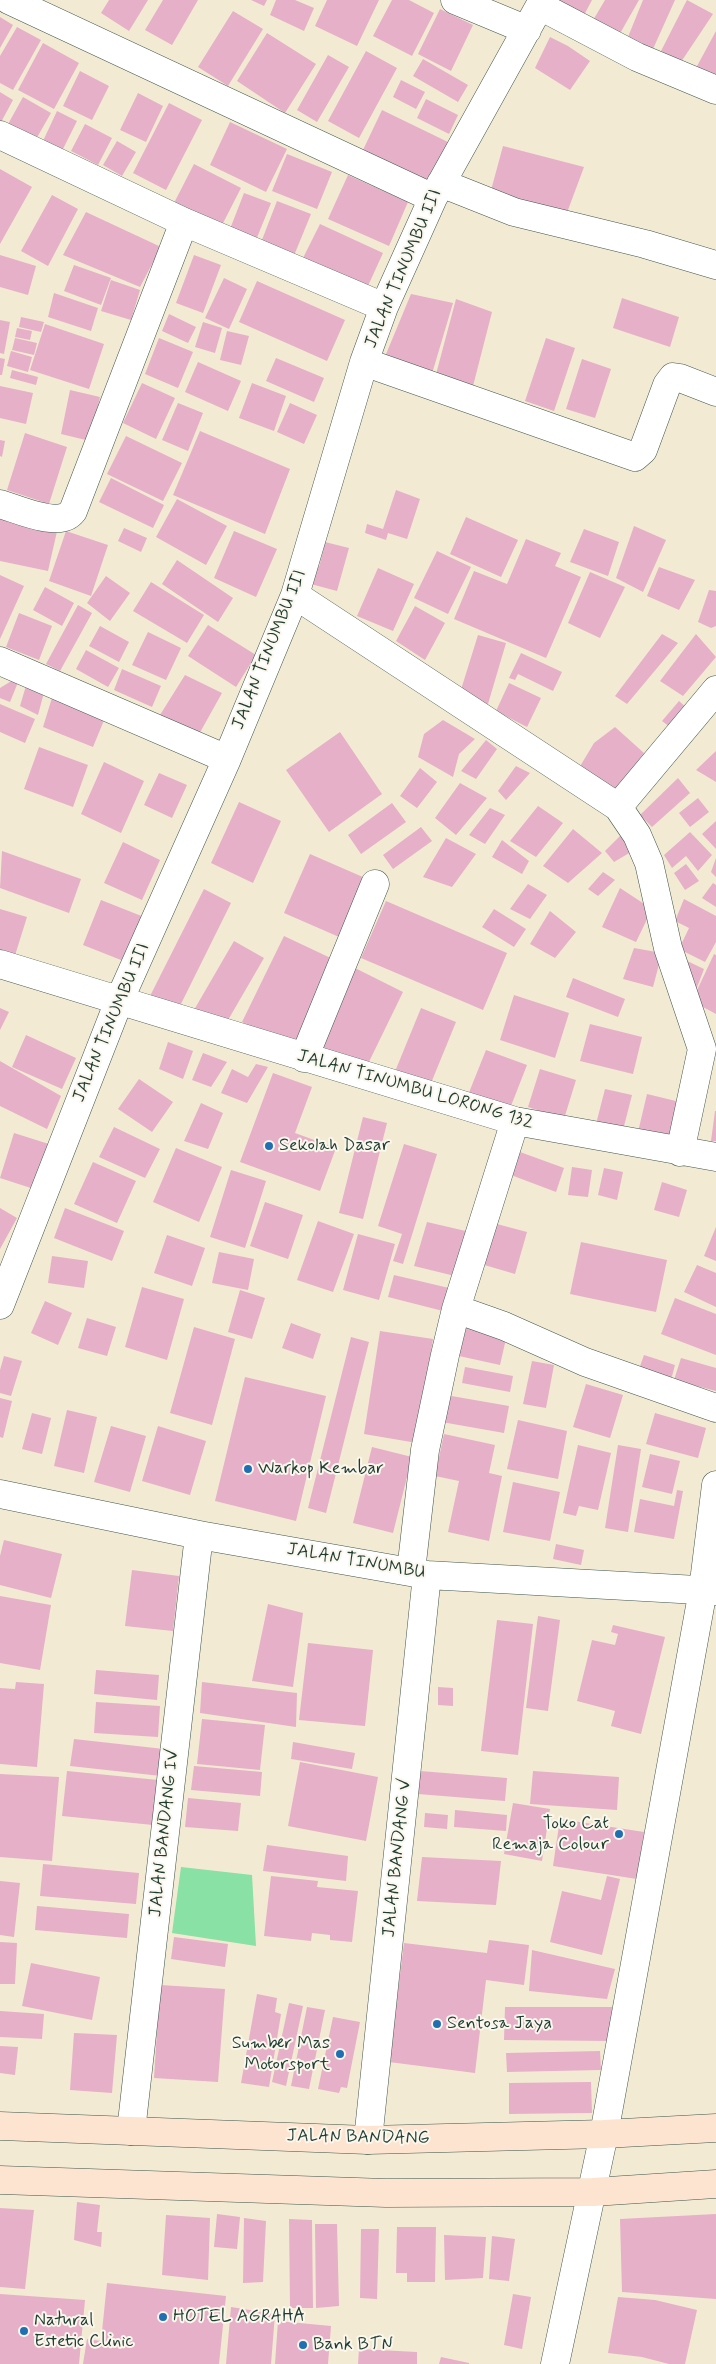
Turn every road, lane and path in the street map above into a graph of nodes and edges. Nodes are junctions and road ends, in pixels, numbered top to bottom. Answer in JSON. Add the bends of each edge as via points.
{"nodes":[{"id":1,"x":9,"y":0,"type":"edge"},
{"id":2,"x":455,"y":0,"type":"edge"},
{"id":3,"x":541,"y":3,"type":"edge"},
{"id":4,"x":527,"y":30,"type":"junction"},
{"id":5,"x":716,"y":90,"type":"edge"},
{"id":6,"x":0,"y":135,"type":"edge"},
{"id":7,"x":437,"y":191,"type":"junction"},
{"id":8,"x":184,"y":222,"type":"junction"},
{"id":9,"x":716,"y":265,"type":"edge"},
{"id":10,"x":384,"y":308,"type":"junction"},
{"id":11,"x":364,"y":362,"type":"junction"},
{"id":12,"x":716,"y":392,"type":"edge"},
{"id":13,"x":0,"y":504,"type":"edge"},
{"id":14,"x":295,"y":595,"type":"junction"},
{"id":15,"x":0,"y":661,"type":"edge"},
{"id":16,"x":716,"y":690,"type":"edge"},
{"id":17,"x":227,"y":759,"type":"junction"},
{"id":18,"x":618,"y":807,"type":"junction"},
{"id":19,"x":375,"y":884,"type":"dead end"},
{"id":20,"x":0,"y":964,"type":"edge"},
{"id":21,"x":119,"y":1001,"type":"junction"},
{"id":22,"x":709,"y":1039,"type":"edge"},
{"id":23,"x":304,"y":1058,"type":"junction"},
{"id":24,"x":515,"y":1121,"type":"junction"},
{"id":25,"x":680,"y":1152,"type":"junction"},
{"id":26,"x":716,"y":1157,"type":"edge"},
{"id":27,"x":0,"y":1305,"type":"edge"},
{"id":28,"x":456,"y":1308,"type":"junction"},
{"id":29,"x":716,"y":1408,"type":"edge"},
{"id":30,"x":716,"y":1485,"type":"edge"},
{"id":31,"x":0,"y":1494,"type":"edge"},
{"id":32,"x":199,"y":1535,"type":"junction"},
{"id":33,"x":419,"y":1573,"type":"junction"},
{"id":34,"x":709,"y":1590,"type":"edge"},
{"id":35,"x":0,"y":2126,"type":"edge"},
{"id":36,"x":716,"y":2128,"type":"edge"},
{"id":37,"x":131,"y":2131,"type":"junction"},
{"id":38,"x":604,"y":2134,"type":"junction"},
{"id":39,"x":368,"y":2140,"type":"junction"},
{"id":40,"x":0,"y":2180,"type":"edge"},
{"id":41,"x":716,"y":2184,"type":"edge"},
{"id":42,"x":593,"y":2192,"type":"junction"},
{"id":43,"x":555,"y":2364,"type":"edge"}],
"edges":[{"from":1,"to":7,"type":"street"},
{"from":2,"to":4,"type":"street"},
{"from":3,"to":4,"type":"street","name":"JALAN TINUMBU III"},
{"from":3,"to":5,"type":"street","via":[[637,57]]},
{"from":4,"to":7,"type":"street","name":"JALAN TINUMBU III"},
{"from":6,"to":8,"type":"street"},
{"from":7,"to":9,"type":"street"},
{"from":7,"to":10,"type":"street","name":"JALAN TINUMBU III"},
{"from":8,"to":10,"type":"street"},
{"from":8,"to":13,"type":"street","via":[[73,511],[66,518],[53,518]]},
{"from":10,"to":11,"type":"street","name":"JALAN TINUMBU III"},
{"from":11,"to":12,"type":"street","via":[[635,457],[643,450],[667,385],[673,377]]},
{"from":11,"to":14,"type":"street","name":"JALAN TINUMBU III"},
{"from":14,"to":17,"type":"street","name":"JALAN TINUMBU III"},
{"from":14,"to":18,"type":"street"},
{"from":15,"to":17,"type":"street"},
{"from":16,"to":18,"type":"street"},
{"from":17,"to":21,"type":"street","name":"JALAN TINUMBU III"},
{"from":18,"to":22,"type":"street","via":[[637,835],[649,863],[668,948]]},
{"from":19,"to":23,"type":"street"},
{"from":20,"to":21,"type":"street","name":"JALAN TINUMBU LORONG 132"},
{"from":21,"to":23,"type":"street","name":"JALAN TINUMBU LORONG 132"},
{"from":21,"to":27,"type":"street","name":"JALAN TINUMBU III"},
{"from":22,"to":25,"type":"street"},
{"from":23,"to":24,"type":"street","name":"JALAN TINUMBU LORONG 132"},
{"from":24,"to":25,"type":"street","name":"JALAN TINUMBU LORONG 132"},
{"from":24,"to":28,"type":"street","name":"JALAN BANDANG V"},
{"from":25,"to":26,"type":"street","name":"JALAN TINUMBU LORONG 132"},
{"from":28,"to":29,"type":"street","via":[[585,1362]]},
{"from":28,"to":33,"type":"street","name":"JALAN BANDANG V","via":[[425,1450]]},
{"from":30,"to":34,"type":"street"},
{"from":31,"to":32,"type":"street","name":"JALAN TINUMBU"},
{"from":32,"to":33,"type":"street","name":"JALAN TINUMBU"},
{"from":32,"to":37,"type":"street","name":"JALAN BANDANG IV"},
{"from":33,"to":34,"type":"street","name":"JALAN TINUMBU"},
{"from":33,"to":39,"type":"street","name":"JALAN BANDANG V"},
{"from":34,"to":38,"type":"street"},
{"from":35,"to":37,"type":"main road","name":"JALAN BANDANG"},
{"from":36,"to":38,"type":"main road","name":"JALAN BANDANG"},
{"from":37,"to":39,"type":"main road","name":"JALAN BANDANG"},
{"from":38,"to":39,"type":"main road","name":"JALAN BANDANG"},
{"from":38,"to":42,"type":"street"},
{"from":40,"to":42,"type":"main road","via":[[386,2193]]},
{"from":41,"to":42,"type":"main road"},
{"from":42,"to":43,"type":"street"}]}
